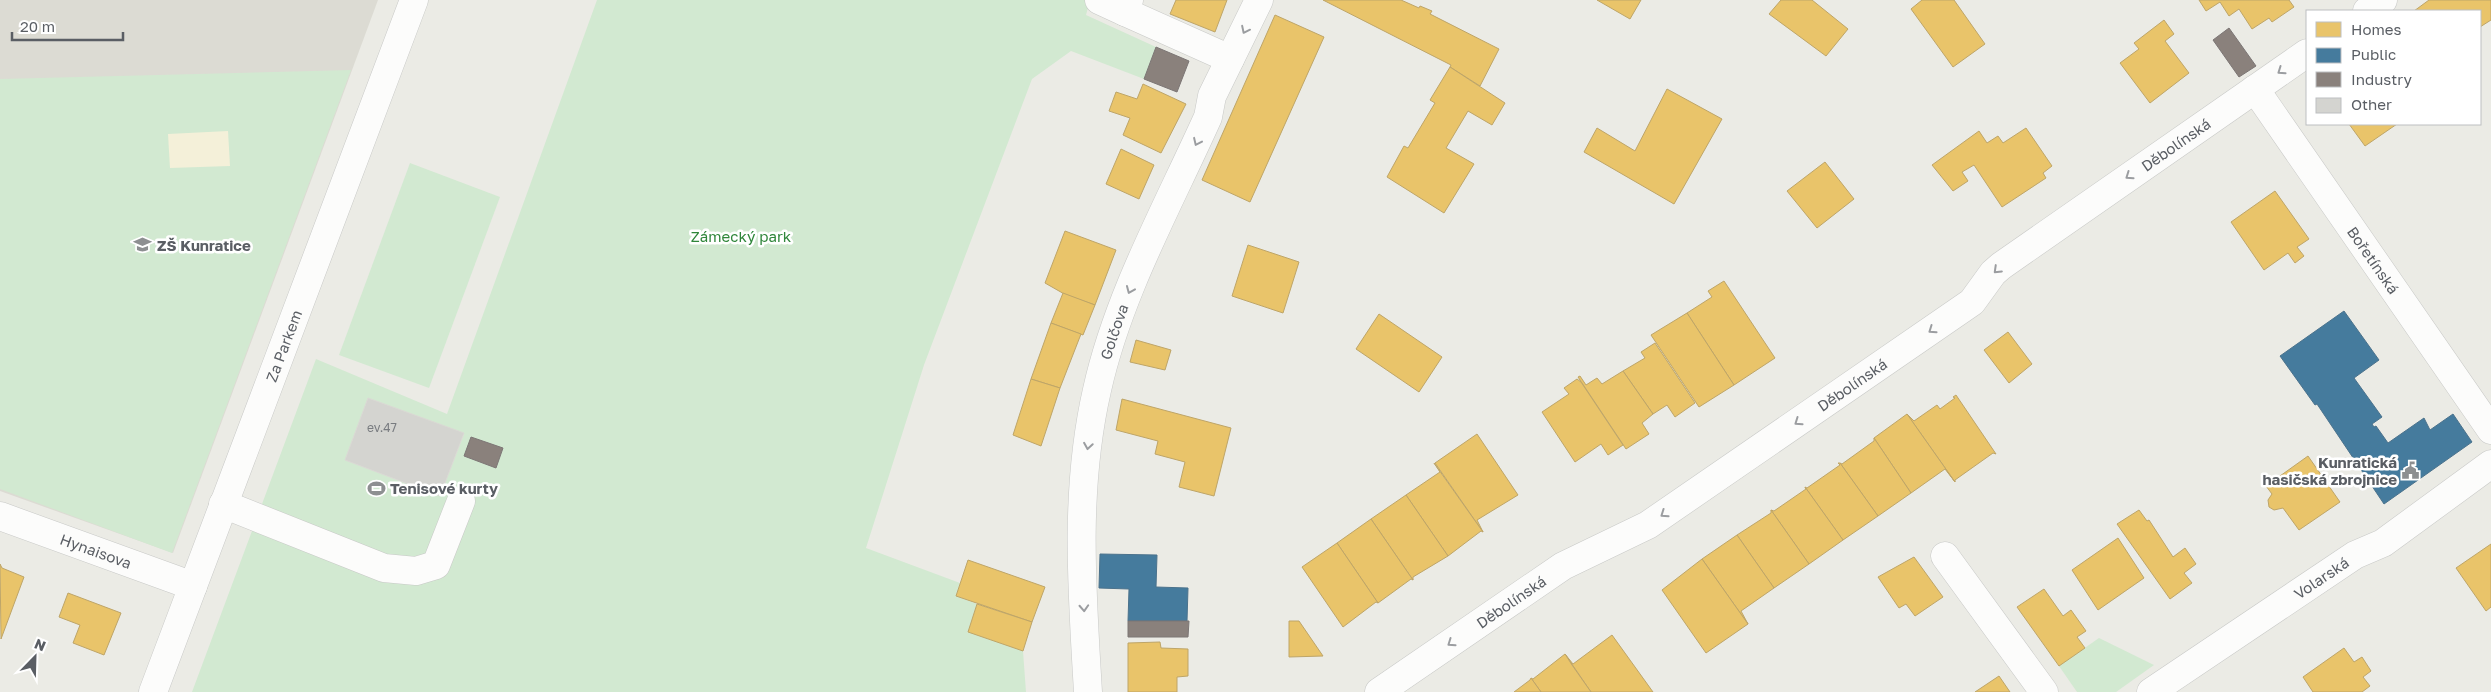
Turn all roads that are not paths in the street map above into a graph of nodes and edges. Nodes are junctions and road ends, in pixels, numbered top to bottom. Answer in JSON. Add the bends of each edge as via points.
{"nodes":[{"id":1,"x":414,"y":0,"type":"edge"},
{"id":2,"x":1099,"y":0,"type":"edge"},
{"id":3,"x":1259,"y":0,"type":"edge"},
{"id":4,"x":2383,"y":0,"type":"edge"},
{"id":5,"x":1127,"y":6,"type":"edge"},
{"id":6,"x":2368,"y":10,"type":"edge"},
{"id":7,"x":2306,"y":54,"type":"edge"},
{"id":8,"x":1230,"y":59,"type":"junction"},
{"id":9,"x":2256,"y":89,"type":"junction"},
{"id":10,"x":2491,"y":430,"type":"edge"},
{"id":11,"x":2491,"y":464,"type":"edge"},
{"id":12,"x":462,"y":501,"type":"dead end"},
{"id":13,"x":223,"y":504,"type":"junction"},
{"id":14,"x":0,"y":516,"type":"edge"},
{"id":15,"x":1945,"y":556,"type":"dead end"},
{"id":16,"x":192,"y":586,"type":"junction"},
{"id":17,"x":153,"y":692,"type":"edge"},
{"id":18,"x":1088,"y":692,"type":"edge"},
{"id":19,"x":1379,"y":692,"type":"edge"},
{"id":20,"x":2044,"y":692,"type":"edge"},
{"id":21,"x":2151,"y":692,"type":"edge"}],
"edges":[{"from":1,"to":13,"type":"street","name":"Za Parkem"},
{"from":2,"to":5,"type":"street"},
{"from":3,"to":8,"type":"street","name":"Golčova","one_way":true},
{"from":4,"to":6,"type":"street"},
{"from":5,"to":8,"type":"street"},
{"from":7,"to":9,"type":"street","name":"Děbolínská","one_way":true},
{"from":8,"to":18,"type":"street","name":"Golčova","one_way":true,"via":[[1212,96],[1208,117],[1128,293],[1097,391],[1082,483],[1080,554]]},
{"from":9,"to":10,"type":"street","name":"Bořetínská"},
{"from":9,"to":19,"type":"street","name":"Děbolínská","one_way":true,"via":[[2001,266],[1972,302],[1859,380],[1648,525],[1563,566]]},
{"from":11,"to":21,"type":"street","name":"Volarská","via":[[2383,544],[2355,555]]},
{"from":12,"to":13,"type":"street","via":[[436,565],[416,571],[384,568]]},
{"from":13,"to":16,"type":"street","name":"Za Parkem"},
{"from":14,"to":16,"type":"street","name":"Hynaisova"},
{"from":15,"to":20,"type":"street"},
{"from":16,"to":17,"type":"street","name":"Za Parkem"}]}
